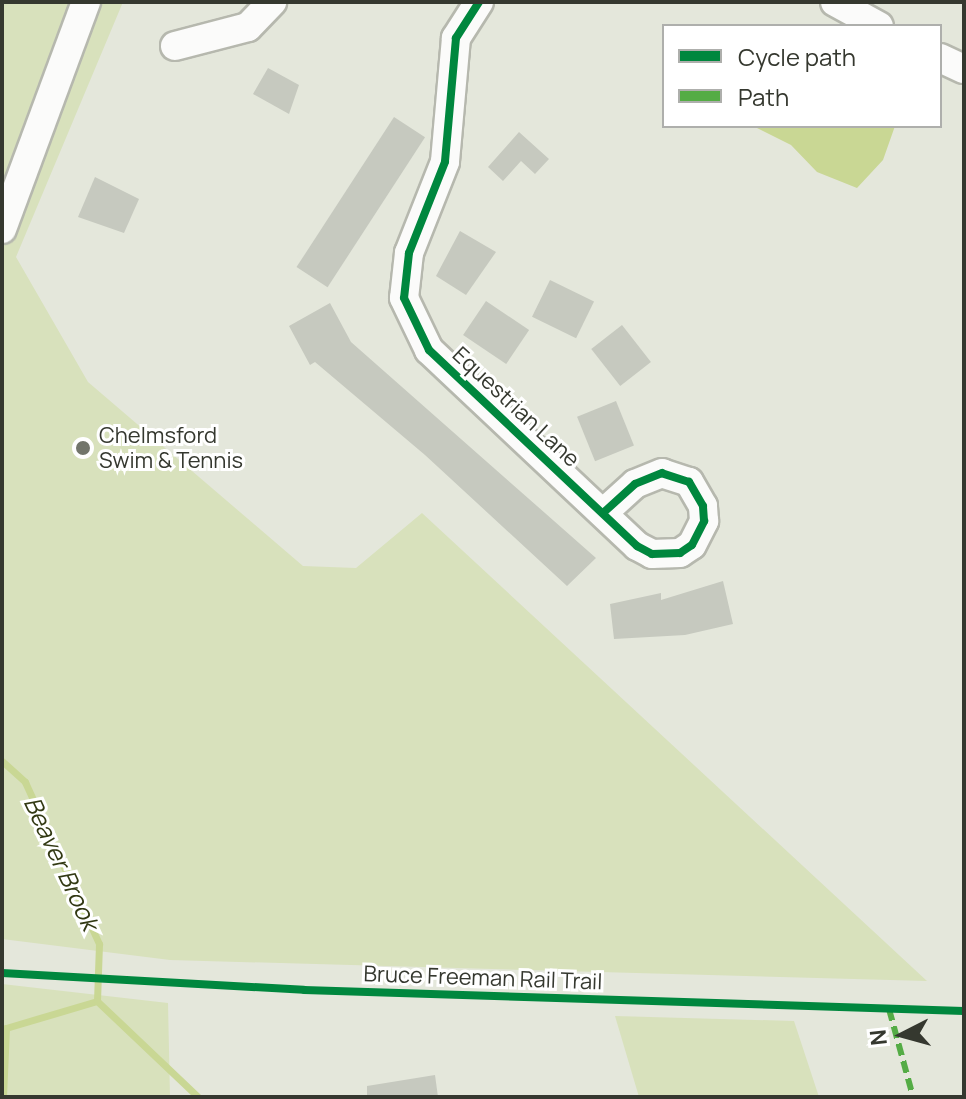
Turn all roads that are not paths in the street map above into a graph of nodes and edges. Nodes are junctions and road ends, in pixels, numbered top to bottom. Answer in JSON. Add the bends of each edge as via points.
{"nodes":[{"id":1,"x":86,"y":2,"type":"edge"},
{"id":2,"x":272,"y":2,"type":"edge"},
{"id":3,"x":479,"y":2,"type":"edge"},
{"id":4,"x":835,"y":2,"type":"edge"},
{"id":5,"x":875,"y":24,"type":"edge"},
{"id":6,"x":175,"y":46,"type":"dead end"},
{"id":7,"x":942,"y":59,"type":"edge"},
{"id":8,"x":964,"y":69,"type":"edge"},
{"id":9,"x":2,"y":229,"type":"edge"},
{"id":10,"x":603,"y":513,"type":"dead end"}],
"edges":[{"from":1,"to":9,"type":"street"},
{"from":2,"to":6,"type":"street","via":[[248,27]]},
{"from":3,"to":10,"type":"street","name":"Equestrian Lane","via":[[456,38],[445,162],[409,253],[404,298],[429,350]]},
{"from":4,"to":5,"type":"street"},
{"from":7,"to":8,"type":"street"}]}
